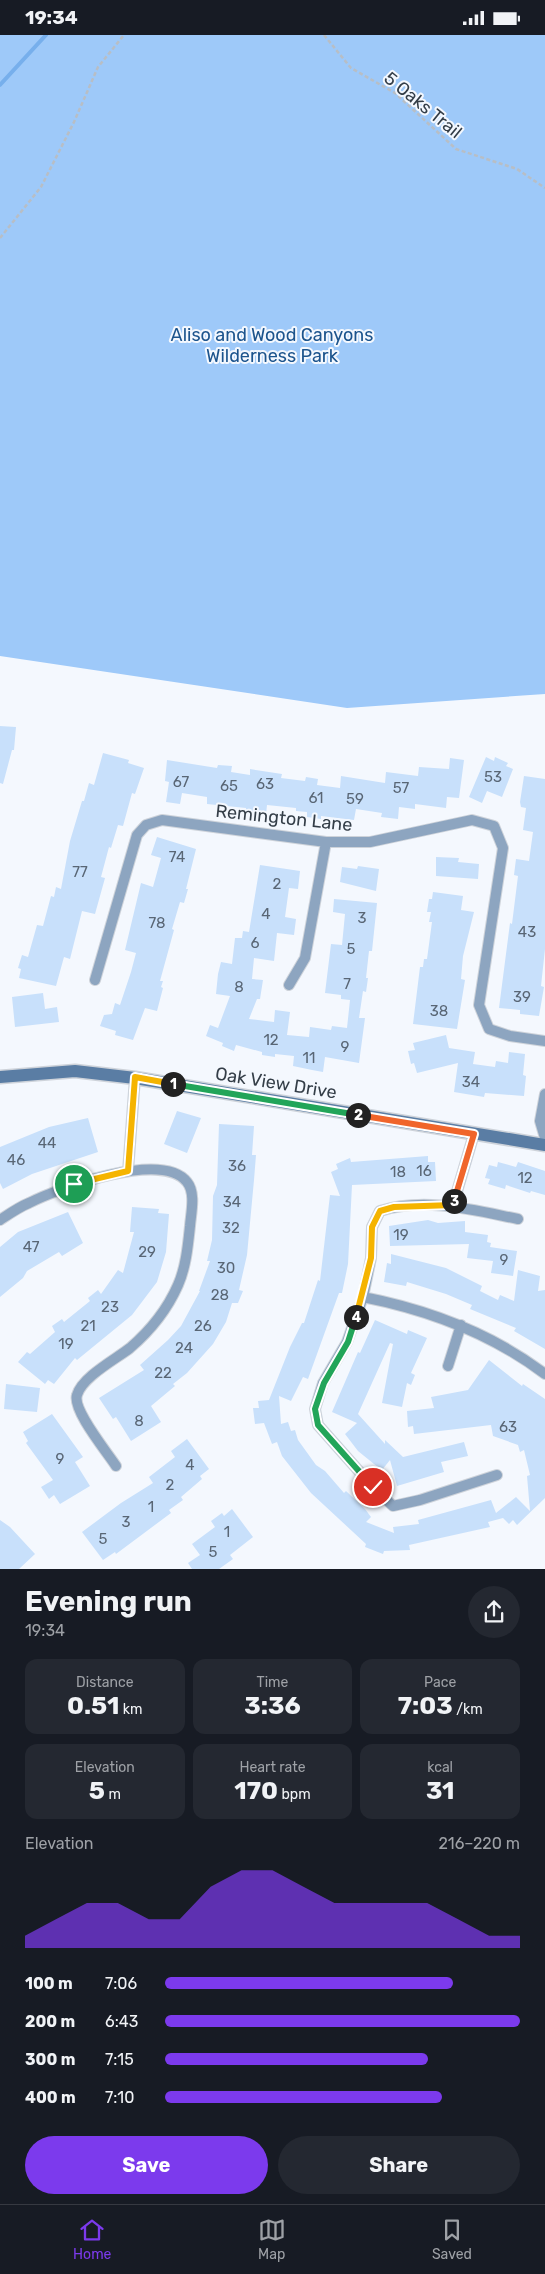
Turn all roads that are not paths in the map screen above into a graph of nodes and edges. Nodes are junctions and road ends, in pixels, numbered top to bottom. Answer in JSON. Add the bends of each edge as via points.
{"nodes":[{"id":1,"x":326,"y":842,"type":"junction"},
{"id":2,"x":95,"y":980,"type":"dead end"},
{"id":3,"x":289,"y":985,"type":"dead end"},
{"id":4,"x":545,"y":1041,"type":"edge"},
{"id":5,"x":0,"y":1077,"type":"edge"},
{"id":6,"x":135,"y":1077,"type":"junction"},
{"id":7,"x":545,"y":1094,"type":"edge"},
{"id":8,"x":474,"y":1134,"type":"junction"},
{"id":9,"x":545,"y":1138,"type":"edge"},
{"id":10,"x":545,"y":1145,"type":"edge"},
{"id":11,"x":128,"y":1171,"type":"junction"},
{"id":12,"x":453,"y":1205,"type":"junction"},
{"id":13,"x":518,"y":1219,"type":"dead end"},
{"id":14,"x":0,"y":1220,"type":"edge"},
{"id":15,"x":363,"y":1297,"type":"junction"},
{"id":16,"x":461,"y":1325,"type":"junction"},
{"id":17,"x":448,"y":1365,"type":"dead end"},
{"id":18,"x":545,"y":1374,"type":"edge"},
{"id":19,"x":116,"y":1466,"type":"dead end"},
{"id":20,"x":498,"y":1475,"type":"dead end"}],
"edges":[{"from":1,"to":2,"type":"street","name":"Remington Lane","via":[[162,820],[146,825],[137,835]]},
{"from":1,"to":3,"type":"street","via":[[305,958]]},
{"from":1,"to":4,"type":"street","name":"Remington Lane","via":[[370,842],[472,820],[494,826],[502,848],[479,1005],[489,1029]]},
{"from":5,"to":6,"type":"street","name":"Oak View Drive","via":[[75,1071]]},
{"from":6,"to":8,"type":"street","name":"Oak View Drive"},
{"from":6,"to":11,"type":"street"},
{"from":7,"to":9,"type":"street","via":[[540,1121]]},
{"from":8,"to":10,"type":"street","name":"Oak View Drive"},
{"from":8,"to":12,"type":"street"},
{"from":11,"to":14,"type":"street","via":[[74,1184],[28,1203]]},
{"from":11,"to":19,"type":"street","via":[[156,1169],[178,1173],[190,1188],[191,1213],[179,1284],[162,1316],[131,1347],[83,1384],[77,1393],[78,1410]]},
{"from":12,"to":13,"type":"street"},
{"from":12,"to":15,"type":"street","via":[[394,1207],[380,1211],[372,1227],[371,1258]]},
{"from":15,"to":16,"type":"street"},
{"from":15,"to":20,"type":"street","via":[[348,1342],[324,1383],[315,1409],[318,1425],[394,1506]]},
{"from":16,"to":17,"type":"street"},
{"from":16,"to":18,"type":"street","via":[[501,1344]]}]}
